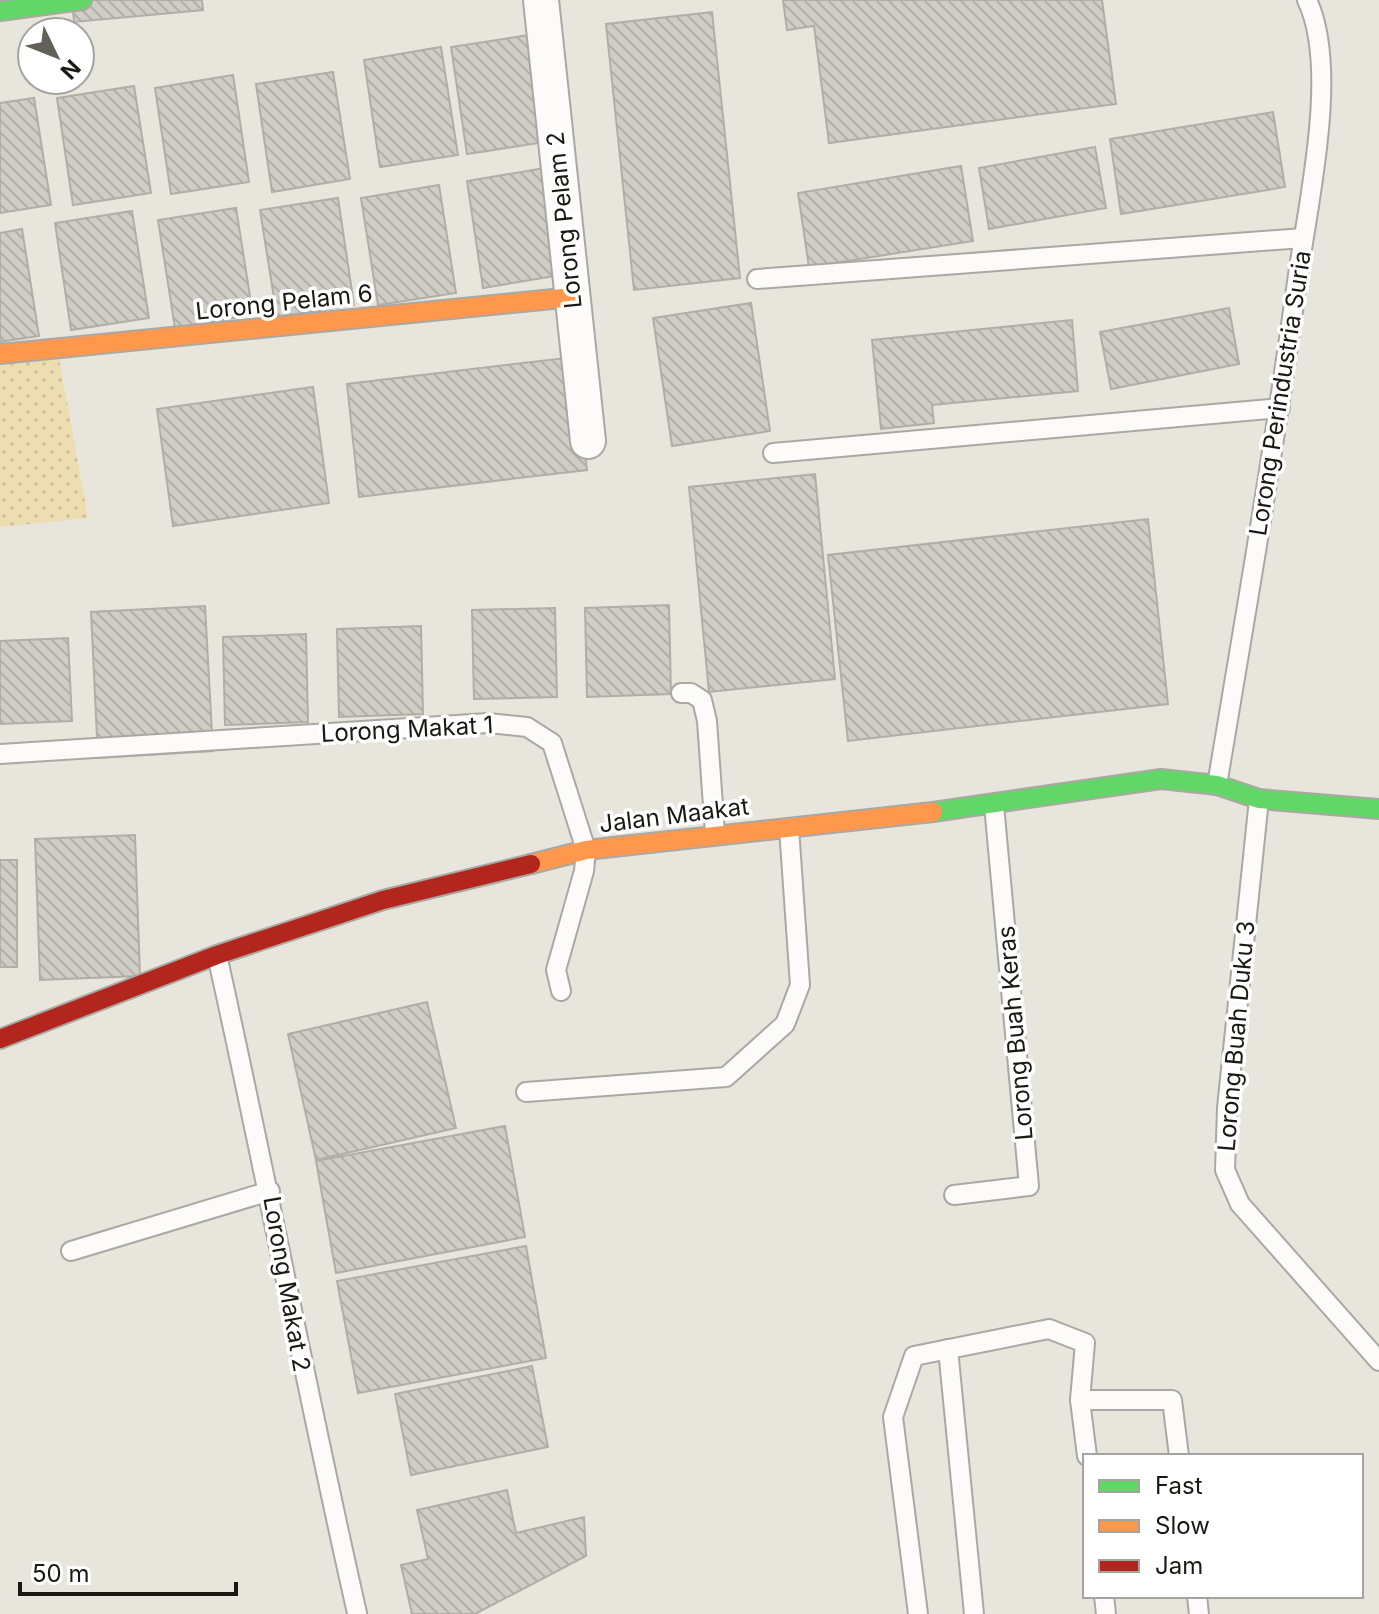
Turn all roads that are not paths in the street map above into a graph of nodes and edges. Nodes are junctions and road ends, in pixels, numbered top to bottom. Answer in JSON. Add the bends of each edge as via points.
{"nodes":[{"id":1,"x":82,"y":0,"type":"edge"},
{"id":2,"x":541,"y":0,"type":"edge"},
{"id":3,"x":1307,"y":0,"type":"edge"},
{"id":4,"x":0,"y":11,"type":"edge"},
{"id":5,"x":1303,"y":238,"type":"junction"},
{"id":6,"x":757,"y":279,"type":"dead end"},
{"id":7,"x":573,"y":297,"type":"junction"},
{"id":8,"x":0,"y":354,"type":"edge"},
{"id":9,"x":1280,"y":408,"type":"junction"},
{"id":10,"x":588,"y":441,"type":"dead end"},
{"id":11,"x":773,"y":453,"type":"dead end"},
{"id":12,"x":681,"y":693,"type":"dead end"},
{"id":13,"x":0,"y":754,"type":"edge"},
{"id":14,"x":1217,"y":785,"type":"junction"},
{"id":15,"x":1259,"y":799,"type":"junction"},
{"id":16,"x":994,"y":805,"type":"junction"},
{"id":17,"x":1379,"y":809,"type":"edge"},
{"id":18,"x":789,"y":825,"type":"junction"},
{"id":19,"x":715,"y":834,"type":"junction"},
{"id":20,"x":586,"y":850,"type":"junction"},
{"id":21,"x":217,"y":955,"type":"junction"},
{"id":22,"x":561,"y":991,"type":"dead end"},
{"id":23,"x":0,"y":1039,"type":"edge"},
{"id":24,"x":526,"y":1092,"type":"dead end"},
{"id":25,"x":270,"y":1191,"type":"junction"},
{"id":26,"x":954,"y":1195,"type":"dead end"},
{"id":27,"x":71,"y":1251,"type":"dead end"},
{"id":28,"x":948,"y":1349,"type":"junction"},
{"id":29,"x":1379,"y":1361,"type":"edge"},
{"id":30,"x":1080,"y":1400,"type":"junction"},
{"id":31,"x":1087,"y":1454,"type":"edge"},
{"id":32,"x":1179,"y":1454,"type":"edge"},
{"id":33,"x":357,"y":1613,"type":"edge"},
{"id":34,"x":918,"y":1614,"type":"edge"},
{"id":35,"x":974,"y":1614,"type":"edge"}],
"edges":[{"from":1,"to":4,"type":"street"},
{"from":2,"to":7,"type":"street","name":"Lorong Pelam 2"},
{"from":3,"to":5,"type":"lane","name":"Lorong Perindustria Suria","via":[[1320,59],[1317,148]]},
{"from":5,"to":6,"type":"lane"},
{"from":5,"to":9,"type":"lane","name":"Lorong Perindustria Suria"},
{"from":7,"to":8,"type":"street","name":"Lorong Pelam 6"},
{"from":7,"to":10,"type":"street","name":"Lorong Pelam 2"},
{"from":9,"to":11,"type":"lane"},
{"from":9,"to":14,"type":"lane","name":"Lorong Perindustria Suria"},
{"from":12,"to":19,"type":"lane","via":[[702,700]]},
{"from":13,"to":20,"type":"lane","name":"Lorong Makat 1","via":[[488,723],[527,727],[552,743]]},
{"from":14,"to":15,"type":"street","name":"Jalan Maakat"},
{"from":14,"to":16,"type":"street","name":"Jalan Maakat","via":[[1161,779]]},
{"from":15,"to":17,"type":"street","name":"Jalan Maakat"},
{"from":15,"to":29,"type":"lane","name":"Lorong Buah Duku 3","via":[[1225,1170],[1240,1204]]},
{"from":16,"to":18,"type":"street","name":"Jalan Maakat"},
{"from":16,"to":26,"type":"lane","name":"Lorong Buah Keras","via":[[1029,1186]]},
{"from":18,"to":19,"type":"street","name":"Jalan Maakat"},
{"from":18,"to":24,"type":"lane","via":[[800,985],[785,1024],[726,1077]]},
{"from":19,"to":20,"type":"street","name":"Jalan Maakat"},
{"from":20,"to":21,"type":"street","name":"Jalan Maakat","via":[[383,900]]},
{"from":20,"to":22,"type":"lane","name":"Lorong Makat 1","via":[[556,970]]},
{"from":21,"to":23,"type":"street","name":"Jalan Maakat"},
{"from":21,"to":25,"type":"lane","name":"Lorong Makat 2"},
{"from":25,"to":27,"type":"lane"},
{"from":25,"to":33,"type":"lane","name":"Lorong Makat 2","via":[[310,1409]]},
{"from":28,"to":30,"type":"lane","via":[[1049,1329],[1085,1343]]},
{"from":28,"to":34,"type":"lane","via":[[914,1356],[893,1417]]},
{"from":28,"to":35,"type":"lane"},
{"from":30,"to":31,"type":"lane"},
{"from":30,"to":32,"type":"lane","via":[[1172,1400]]}]}
